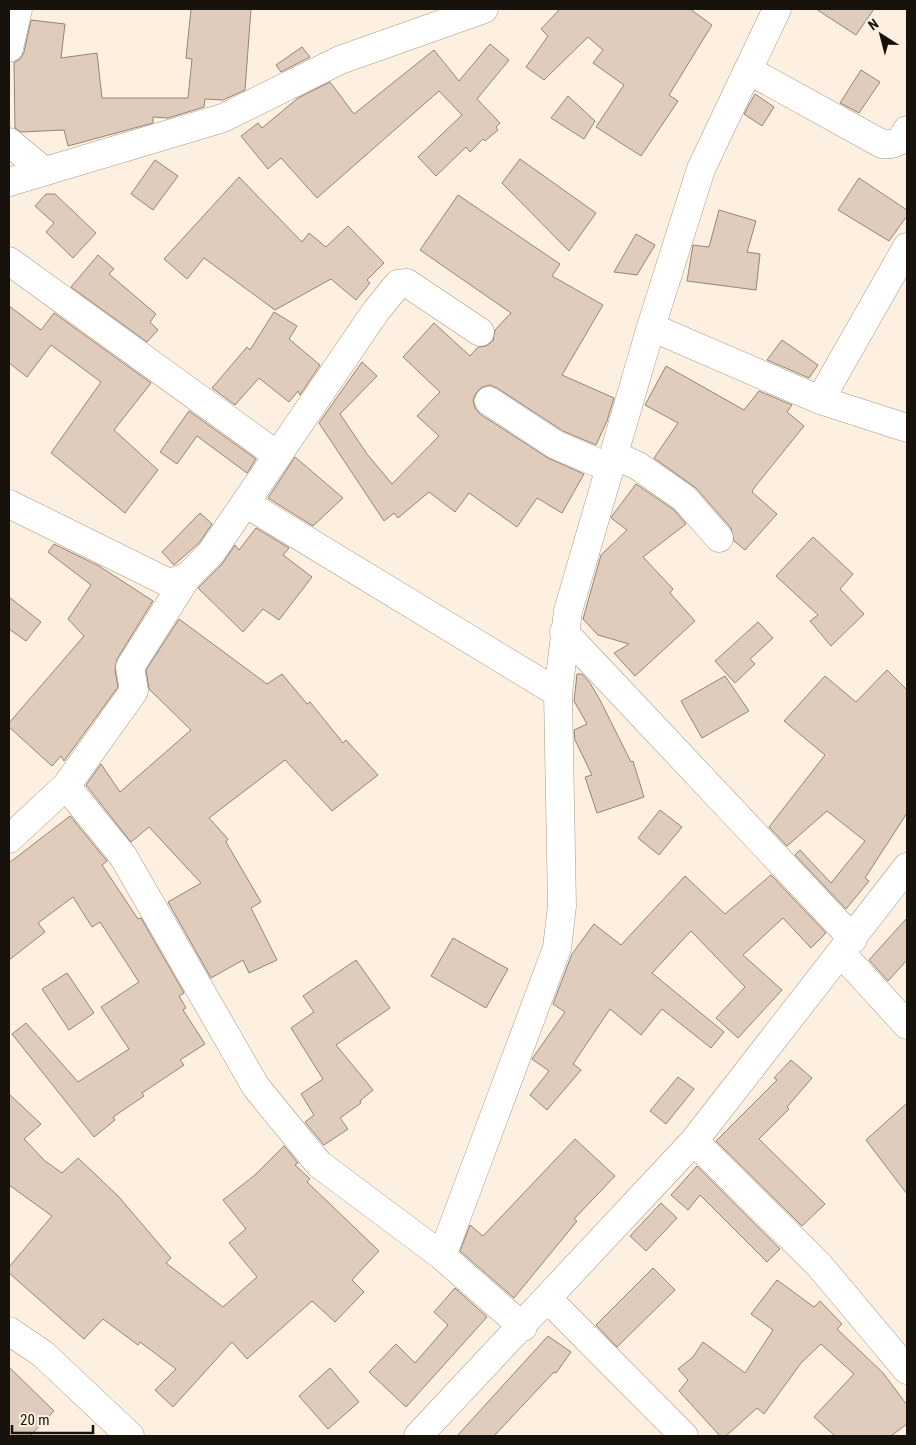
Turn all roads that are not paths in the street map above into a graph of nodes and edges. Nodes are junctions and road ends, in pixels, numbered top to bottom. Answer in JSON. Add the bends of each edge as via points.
{"nodes":[{"id":1,"x":18,"y":9,"type":"edge"},
{"id":2,"x":484,"y":9,"type":"edge"},
{"id":3,"x":777,"y":9,"type":"edge"},
{"id":4,"x":432,"y":17,"type":"edge"},
{"id":5,"x":9,"y":48,"type":"edge"},
{"id":6,"x":748,"y":70,"type":"junction"},
{"id":7,"x":907,"y":130,"type":"edge"},
{"id":8,"x":9,"y":142,"type":"edge"},
{"id":9,"x":44,"y":171,"type":"junction"},
{"id":10,"x":9,"y":182,"type":"edge"},
{"id":11,"x":9,"y":261,"type":"edge"},
{"id":12,"x":904,"y":262,"type":"edge"},
{"id":13,"x":651,"y":327,"type":"junction"},
{"id":14,"x":480,"y":332,"type":"dead end"},
{"id":15,"x":820,"y":400,"type":"junction"},
{"id":16,"x":489,"y":401,"type":"dead end"},
{"id":17,"x":907,"y":428,"type":"edge"},
{"id":18,"x":277,"y":455,"type":"junction"},
{"id":19,"x":612,"y":462,"type":"junction"},
{"id":20,"x":245,"y":503,"type":"junction"},
{"id":21,"x":9,"y":504,"type":"edge"},
{"id":22,"x":718,"y":538,"type":"dead end"},
{"id":23,"x":187,"y":577,"type":"junction"},
{"id":24,"x":564,"y":632,"type":"junction"},
{"id":25,"x":558,"y":693,"type":"junction"},
{"id":26,"x":66,"y":786,"type":"junction"},
{"id":27,"x":9,"y":839,"type":"edge"},
{"id":28,"x":907,"y":867,"type":"edge"},
{"id":29,"x":847,"y":946,"type":"junction"},
{"id":30,"x":907,"y":1025,"type":"edge"},
{"id":31,"x":694,"y":1141,"type":"junction"},
{"id":32,"x":442,"y":1256,"type":"junction"},
{"id":33,"x":548,"y":1299,"type":"junction"},
{"id":34,"x":523,"y":1327,"type":"junction"},
{"id":35,"x":9,"y":1331,"type":"edge"},
{"id":36,"x":907,"y":1370,"type":"edge"},
{"id":37,"x":130,"y":1436,"type":"edge"},
{"id":38,"x":418,"y":1436,"type":"edge"},
{"id":39,"x":684,"y":1436,"type":"edge"}],
"edges":[{"from":1,"to":5,"type":"street"},
{"from":2,"to":4,"type":"street"},
{"from":3,"to":6,"type":"street"},
{"from":4,"to":9,"type":"street","via":[[223,118]]},
{"from":6,"to":7,"type":"street","via":[[882,144],[894,145]]},
{"from":6,"to":13,"type":"street","via":[[701,169]]},
{"from":8,"to":9,"type":"street"},
{"from":9,"to":10,"type":"street"},
{"from":11,"to":18,"type":"street"},
{"from":12,"to":15,"type":"street"},
{"from":13,"to":15,"type":"street"},
{"from":13,"to":19,"type":"street"},
{"from":14,"to":18,"type":"street","via":[[407,283],[398,284]]},
{"from":15,"to":17,"type":"street"},
{"from":16,"to":19,"type":"street","via":[[556,445]]},
{"from":18,"to":20,"type":"street"},
{"from":19,"to":22,"type":"street","via":[[638,466],[684,498]]},
{"from":19,"to":24,"type":"street"},
{"from":20,"to":23,"type":"street","via":[[211,553]]},
{"from":20,"to":25,"type":"street"},
{"from":21,"to":23,"type":"street","via":[[169,583]]},
{"from":23,"to":26,"type":"street","via":[[130,667],[134,691]]},
{"from":24,"to":25,"type":"street"},
{"from":24,"to":29,"type":"street"},
{"from":25,"to":32,"type":"street","via":[[562,906],[557,948]]},
{"from":26,"to":27,"type":"street"},
{"from":26,"to":32,"type":"street","via":[[123,856],[256,1087],[319,1164]]},
{"from":28,"to":29,"type":"street"},
{"from":29,"to":30,"type":"street"},
{"from":29,"to":31,"type":"street"},
{"from":31,"to":33,"type":"street"},
{"from":31,"to":36,"type":"street","via":[[819,1265]]},
{"from":32,"to":34,"type":"street"},
{"from":33,"to":34,"type":"street"},
{"from":33,"to":39,"type":"street"},
{"from":34,"to":38,"type":"street"},
{"from":35,"to":37,"type":"street","via":[[44,1354]]}]}
